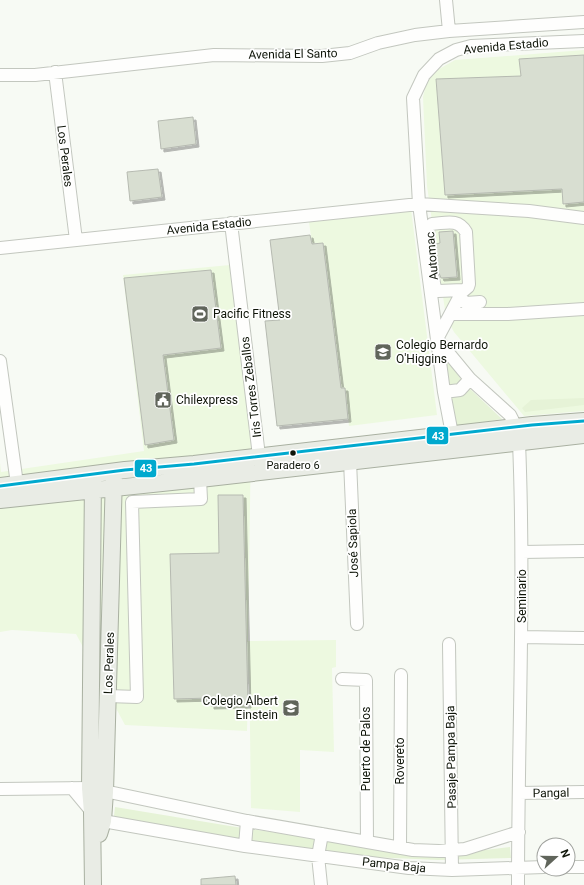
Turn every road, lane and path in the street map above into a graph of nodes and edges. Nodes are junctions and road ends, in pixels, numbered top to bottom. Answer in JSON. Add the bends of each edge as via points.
{"nodes":[{"id":1,"x":446,"y":0,"type":"edge"},
{"id":2,"x":584,"y":22,"type":"edge"},
{"id":3,"x":449,"y":31,"type":"junction"},
{"id":4,"x":584,"y":41,"type":"edge"},
{"id":5,"x":55,"y":72,"type":"junction"},
{"id":6,"x":0,"y":75,"type":"edge"},
{"id":7,"x":419,"y":204,"type":"junction"},
{"id":8,"x":452,"y":206,"type":"junction"},
{"id":9,"x":584,"y":218,"type":"edge"},
{"id":10,"x":453,"y":222,"type":"junction"},
{"id":11,"x":231,"y":224,"type":"junction"},
{"id":12,"x":76,"y":240,"type":"junction"},
{"id":13,"x":0,"y":248,"type":"edge"},
{"id":14,"x":479,"y":289,"type":"dead end"},
{"id":15,"x":463,"y":293,"type":"junction"},
{"id":16,"x":480,"y":302,"type":"dead end"},
{"id":17,"x":584,"y":310,"type":"edge"},
{"id":18,"x":451,"y":314,"type":"junction"},
{"id":19,"x":437,"y":339,"type":"junction"},
{"id":20,"x":0,"y":361,"type":"edge"},
{"id":21,"x":470,"y":380,"type":"junction"},
{"id":22,"x":444,"y":392,"type":"junction"},
{"id":23,"x":584,"y":421,"type":"edge"},
{"id":24,"x":452,"y":434,"type":"junction"},
{"id":25,"x":518,"y":434,"type":"junction"},
{"id":26,"x":584,"y":435,"type":"edge"},
{"id":27,"x":259,"y":456,"type":"junction"},
{"id":28,"x":350,"y":462,"type":"junction"},
{"id":29,"x":200,"y":479,"type":"junction"},
{"id":30,"x":114,"y":480,"type":"junction"},
{"id":31,"x":93,"y":482,"type":"junction"},
{"id":32,"x":17,"y":484,"type":"junction"},
{"id":33,"x":0,"y":486,"type":"edge"},
{"id":34,"x":0,"y":500,"type":"edge"},
{"id":35,"x":584,"y":551,"type":"edge"},
{"id":36,"x":522,"y":552,"type":"junction"},
{"id":37,"x":92,"y":601,"type":"junction"},
{"id":38,"x":110,"y":605,"type":"junction"},
{"id":39,"x":357,"y":624,"type":"dead end"},
{"id":40,"x":522,"y":637,"type":"junction"},
{"id":41,"x":584,"y":638,"type":"edge"},
{"id":42,"x":449,"y":644,"type":"dead end"},
{"id":43,"x":401,"y":675,"type":"dead end"},
{"id":44,"x":342,"y":679,"type":"dead end"},
{"id":45,"x":108,"y":696,"type":"junction"},
{"id":46,"x":0,"y":788,"type":"edge"},
{"id":47,"x":72,"y":788,"type":"junction"},
{"id":48,"x":90,"y":788,"type":"junction"},
{"id":49,"x":105,"y":792,"type":"junction"},
{"id":50,"x":584,"y":792,"type":"edge"},
{"id":51,"x":518,"y":794,"type":"junction"},
{"id":52,"x":98,"y":816,"type":"junction"},
{"id":53,"x":247,"y":820,"type":"junction"},
{"id":54,"x":518,"y":832,"type":"junction"},
{"id":55,"x":322,"y":834,"type":"junction"},
{"id":56,"x":367,"y":842,"type":"junction"},
{"id":57,"x":245,"y":846,"type":"junction"},
{"id":58,"x":400,"y":848,"type":"junction"},
{"id":59,"x":452,"y":850,"type":"junction"},
{"id":60,"x":318,"y":856,"type":"junction"},
{"id":61,"x":518,"y":867,"type":"junction"},
{"id":62,"x":536,"y":867,"type":"edge"},
{"id":63,"x":452,"y":870,"type":"junction"},
{"id":64,"x":94,"y":885,"type":"edge"},
{"id":65,"x":321,"y":885,"type":"edge"},
{"id":66,"x":518,"y":885,"type":"edge"}],
"edges":[{"from":1,"to":3,"type":"street"},
{"from":2,"to":3,"type":"street","name":"Avenida El Santo"},
{"from":3,"to":5,"type":"street","name":"Avenida El Santo","via":[[415,35],[378,43],[350,53],[322,56],[214,55]]},
{"from":4,"to":7,"type":"street","name":"Avenida Estadio","via":[[471,46],[439,59],[424,75],[413,98]]},
{"from":5,"to":6,"type":"street","name":"Avenida El Santo"},
{"from":5,"to":12,"type":"street","name":"Los Perales"},
{"from":7,"to":8,"type":"street"},
{"from":7,"to":11,"type":"street","name":"Avenida Estadio"},
{"from":7,"to":19,"type":"street","name":"Avenida Estadio"},
{"from":8,"to":9,"type":"street"},
{"from":8,"to":10,"type":"street"},
{"from":10,"to":15,"type":"street","via":[[462,225],[466,232],[469,284]]},
{"from":10,"to":15,"type":"street","name":"Automac","via":[[432,224],[428,229],[434,283],[438,291]]},
{"from":11,"to":12,"type":"street","name":"Avenida Estadio"},
{"from":11,"to":27,"type":"street","name":"Iris Torres Zeballos"},
{"from":12,"to":13,"type":"street","name":"Avenida Estadio"},
{"from":14,"to":15,"type":"street"},
{"from":15,"to":16,"type":"street","via":[[466,303]]},
{"from":15,"to":18,"type":"street"},
{"from":17,"to":18,"type":"street"},
{"from":18,"to":19,"type":"street"},
{"from":19,"to":21,"type":"street"},
{"from":19,"to":22,"type":"street","name":"Avenida Estadio"},
{"from":20,"to":32,"type":"street"},
{"from":21,"to":22,"type":"street","via":[[460,390]]},
{"from":21,"to":25,"type":"street","via":[[510,415]]},
{"from":22,"to":24,"type":"street","name":"Avenida Estadio"},
{"from":23,"to":25,"type":"main road"},
{"from":24,"to":25,"type":"main road"},
{"from":24,"to":27,"type":"main road"},
{"from":25,"to":26,"type":"main road"},
{"from":25,"to":28,"type":"main road"},
{"from":25,"to":36,"type":"street","name":"Seminario"},
{"from":27,"to":30,"type":"main road"},
{"from":28,"to":29,"type":"main road"},
{"from":28,"to":39,"type":"street","name":"José Sapiola"},
{"from":29,"to":30,"type":"main road"},
{"from":29,"to":45,"type":"street","via":[[201,499],[132,502],[137,697]]},
{"from":30,"to":31,"type":"main road"},
{"from":30,"to":38,"type":"main road","name":"Los Perales"},
{"from":31,"to":32,"type":"main road"},
{"from":31,"to":34,"type":"main road"},
{"from":31,"to":37,"type":"main road","name":"Los Perales"},
{"from":32,"to":33,"type":"main road"},
{"from":35,"to":36,"type":"street"},
{"from":36,"to":40,"type":"street","name":"Seminario"},
{"from":37,"to":38,"type":"main road","via":[[104,598]]},
{"from":37,"to":48,"type":"main road","name":"Los Perales"},
{"from":38,"to":45,"type":"main road","name":"Los Perales"},
{"from":40,"to":41,"type":"street"},
{"from":40,"to":51,"type":"street","name":"Seminario"},
{"from":42,"to":59,"type":"street","name":"Pasaje Pampa Baja"},
{"from":43,"to":58,"type":"street","name":"Rovereto"},
{"from":44,"to":56,"type":"street","name":"Puerto de Palos","via":[[366,680]]},
{"from":45,"to":49,"type":"main road","name":"Los Perales"},
{"from":46,"to":47,"type":"street","name":"Pampa Baja"},
{"from":47,"to":48,"type":"street","name":"Pampa Baja"},
{"from":47,"to":52,"type":"street"},
{"from":48,"to":49,"type":"street","name":"Pampa Baja"},
{"from":48,"to":52,"type":"main road","name":"Los Perales"},
{"from":49,"to":52,"type":"main road","name":"Los Perales"},
{"from":49,"to":53,"type":"street","name":"Pampa Baja"},
{"from":50,"to":51,"type":"street","name":"Pangal"},
{"from":51,"to":54,"type":"street","name":"Seminario"},
{"from":52,"to":57,"type":"street","name":"Pampa Baja"},
{"from":52,"to":64,"type":"main road","name":"Los Perales"},
{"from":53,"to":55,"type":"street","name":"Pampa Baja"},
{"from":53,"to":57,"type":"street"},
{"from":54,"to":59,"type":"street","name":"Pampa Baja","via":[[477,846]]},
{"from":54,"to":61,"type":"street","name":"Seminario"},
{"from":55,"to":56,"type":"street","name":"Pampa Baja"},
{"from":55,"to":60,"type":"street"},
{"from":56,"to":58,"type":"street","name":"Pampa Baja"},
{"from":57,"to":60,"type":"street","name":"Pampa Baja"},
{"from":58,"to":59,"type":"street","name":"Pampa Baja"},
{"from":59,"to":63,"type":"street","name":"Pasaje Pampa Baja"},
{"from":60,"to":63,"type":"street","name":"Pampa Baja","via":[[409,868]]},
{"from":60,"to":65,"type":"street"},
{"from":61,"to":62,"type":"street","name":"Pampa Baja"},
{"from":61,"to":63,"type":"street","name":"Pampa Baja"},
{"from":61,"to":66,"type":"street","name":"Seminario"}]}
